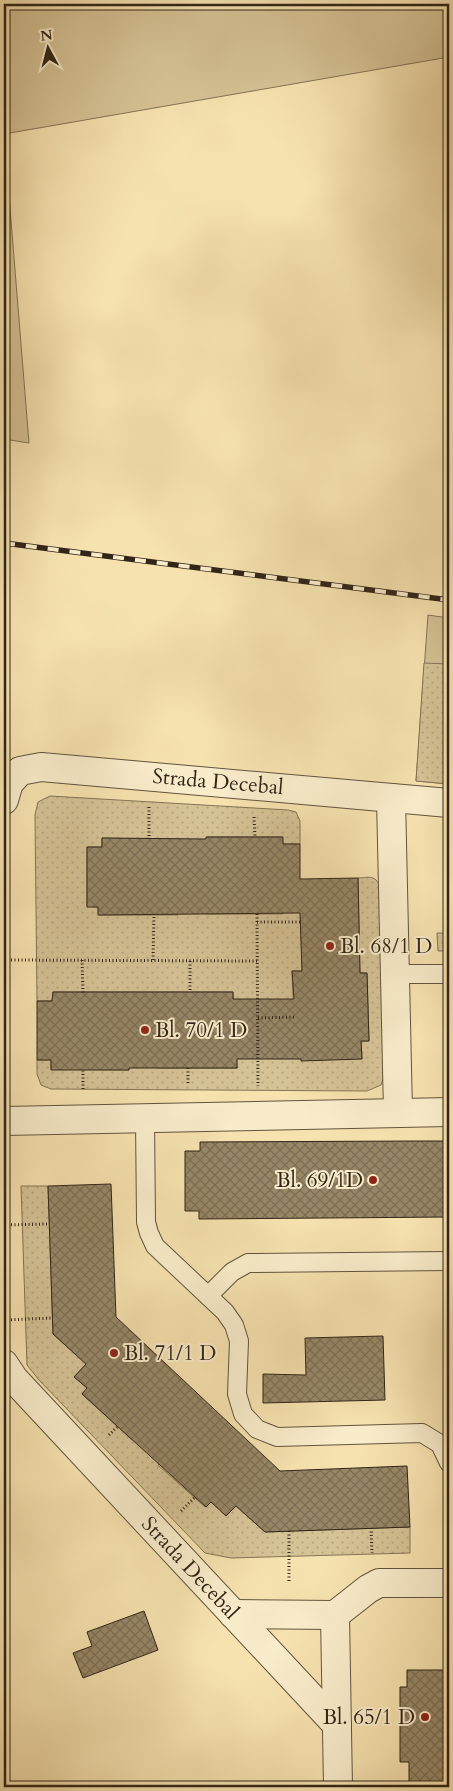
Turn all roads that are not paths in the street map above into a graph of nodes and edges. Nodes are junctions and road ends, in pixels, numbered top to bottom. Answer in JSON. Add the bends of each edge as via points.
{"nodes":[{"id":1,"x":391,"y":798,"type":"junction"},
{"id":2,"x":4,"y":800,"type":"edge"},
{"id":3,"x":449,"y":803,"type":"edge"},
{"id":4,"x":396,"y":974,"type":"junction"},
{"id":5,"x":449,"y":974,"type":"edge"},
{"id":6,"x":398,"y":1112,"type":"junction"},
{"id":7,"x":449,"y":1112,"type":"edge"},
{"id":8,"x":145,"y":1118,"type":"junction"},
{"id":9,"x":4,"y":1121,"type":"edge"},
{"id":10,"x":449,"y":1261,"type":"edge"},
{"id":11,"x":208,"y":1296,"type":"junction"},
{"id":12,"x":4,"y":1364,"type":"edge"},
{"id":13,"x":449,"y":1463,"type":"edge"},
{"id":14,"x":449,"y":1583,"type":"edge"},
{"id":15,"x":233,"y":1614,"type":"junction"},
{"id":16,"x":335,"y":1615,"type":"junction"},
{"id":17,"x":337,"y":1725,"type":"junction"},
{"id":18,"x":338,"y":1787,"type":"edge"}],
"edges":[{"from":1,"to":2,"type":"street","name":"Strada Decebal","via":[[41,767],[20,771],[9,783]]},
{"from":1,"to":3,"type":"street","name":"Strada Decebal"},
{"from":1,"to":4,"type":"street"},
{"from":4,"to":5,"type":"lane"},
{"from":4,"to":6,"type":"street"},
{"from":6,"to":7,"type":"street"},
{"from":6,"to":8,"type":"street"},
{"from":8,"to":9,"type":"street"},
{"from":8,"to":11,"type":"lane","via":[[146,1222],[149,1233],[155,1246]]},
{"from":10,"to":11,"type":"lane","via":[[248,1263],[232,1272]]},
{"from":11,"to":13,"type":"lane","via":[[234,1325],[239,1341],[237,1394],[243,1414],[257,1429],[277,1437],[422,1433],[440,1444]]},
{"from":12,"to":15,"type":"street","name":"Strada Decebal","via":[[14,1379]]},
{"from":14,"to":16,"type":"street","via":[[379,1583]]},
{"from":15,"to":16,"type":"street"},
{"from":15,"to":17,"type":"street","name":"Strada Decebal"},
{"from":16,"to":17,"type":"street"},
{"from":17,"to":18,"type":"street"}]}
